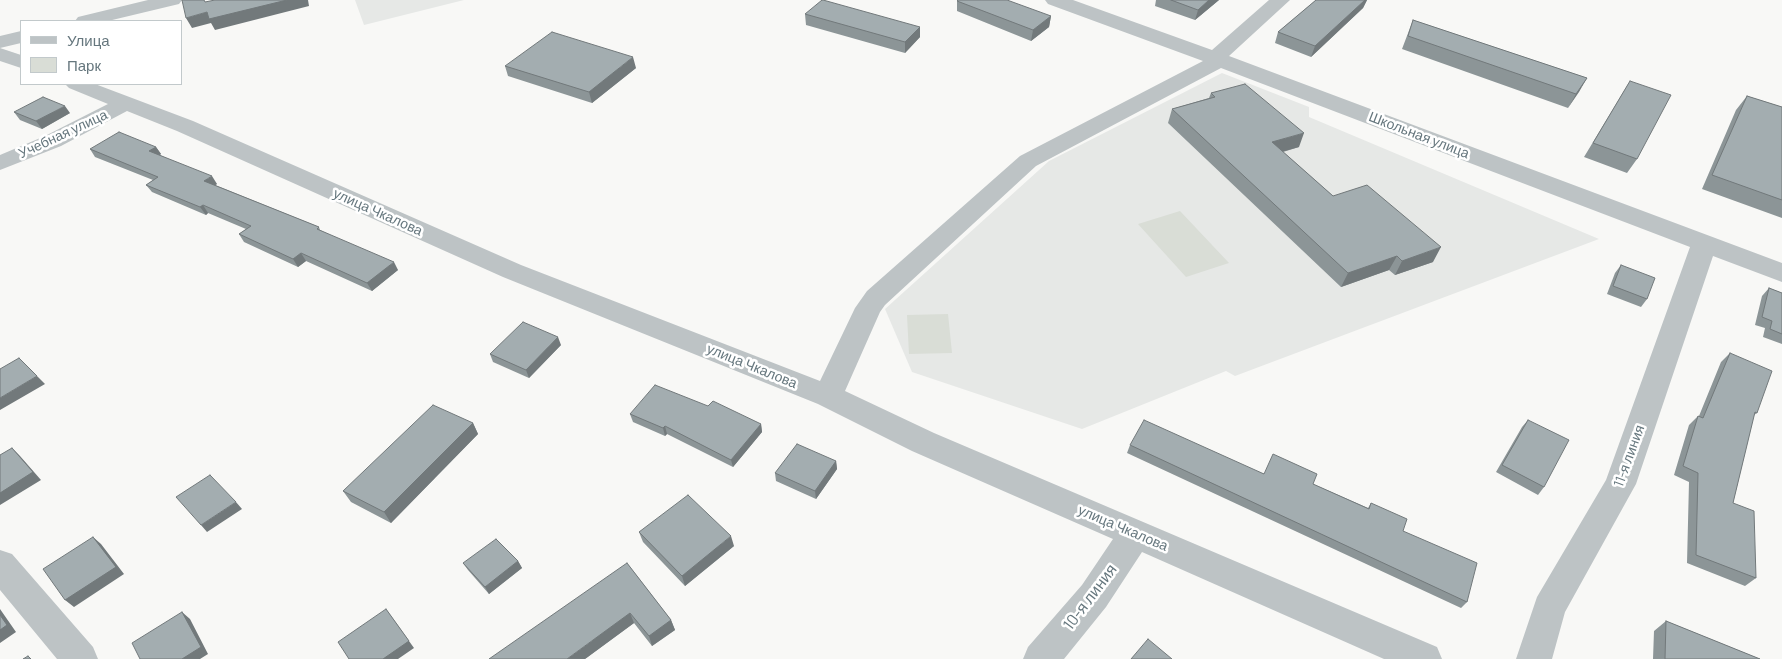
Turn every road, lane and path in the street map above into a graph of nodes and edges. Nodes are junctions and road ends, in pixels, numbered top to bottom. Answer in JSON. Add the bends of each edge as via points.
{"nodes":[{"id":1,"x":172,"y":0,"type":"edge"},
{"id":2,"x":1055,"y":0,"type":"edge"},
{"id":3,"x":1280,"y":0,"type":"edge"},
{"id":4,"x":89,"y":20,"type":"edge"},
{"id":5,"x":20,"y":37,"type":"edge"},
{"id":6,"x":0,"y":42,"type":"edge"},
{"id":7,"x":0,"y":54,"type":"edge"},
{"id":8,"x":1217,"y":59,"type":"junction"},
{"id":9,"x":20,"y":62,"type":"edge"},
{"id":10,"x":79,"y":85,"type":"edge"},
{"id":11,"x":126,"y":103,"type":"junction"},
{"id":12,"x":0,"y":163,"type":"edge"},
{"id":13,"x":1704,"y":244,"type":"junction"},
{"id":14,"x":1782,"y":273,"type":"edge"},
{"id":15,"x":828,"y":396,"type":"junction"},
{"id":16,"x":1136,"y":533,"type":"junction"},
{"id":17,"x":0,"y":565,"type":"edge"},
{"id":18,"x":80,"y":659,"type":"edge"},
{"id":19,"x":1042,"y":659,"type":"edge"},
{"id":20,"x":1424,"y":659,"type":"edge"},
{"id":21,"x":1534,"y":659,"type":"edge"}],
"edges":[{"from":1,"to":4,"type":"street"},
{"from":2,"to":8,"type":"street","name":"Школьная улица"},
{"from":3,"to":8,"type":"street"},
{"from":5,"to":6,"type":"street"},
{"from":7,"to":9,"type":"street"},
{"from":8,"to":13,"type":"street","name":"Школьная улица"},
{"from":8,"to":15,"type":"street","via":[[1028,161],[876,298],[868,308]]},
{"from":10,"to":11,"type":"street","name":"улица Чкалова"},
{"from":11,"to":12,"type":"street","name":"Учебная улица","via":[[53,141]]},
{"from":11,"to":15,"type":"street","name":"улица Чкалова","via":[[512,271]]},
{"from":13,"to":14,"type":"street","name":"Школьная улица"},
{"from":13,"to":21,"type":"street","name":"11-я линия","via":[[1620,484],[1549,608]]},
{"from":15,"to":16,"type":"street","name":"улица Чкалова","via":[[923,442]]},
{"from":16,"to":19,"type":"street","name":"10-я линия","via":[[1094,596]]},
{"from":16,"to":20,"type":"street","name":"улица Чкалова"},
{"from":17,"to":18,"type":"street"}]}
